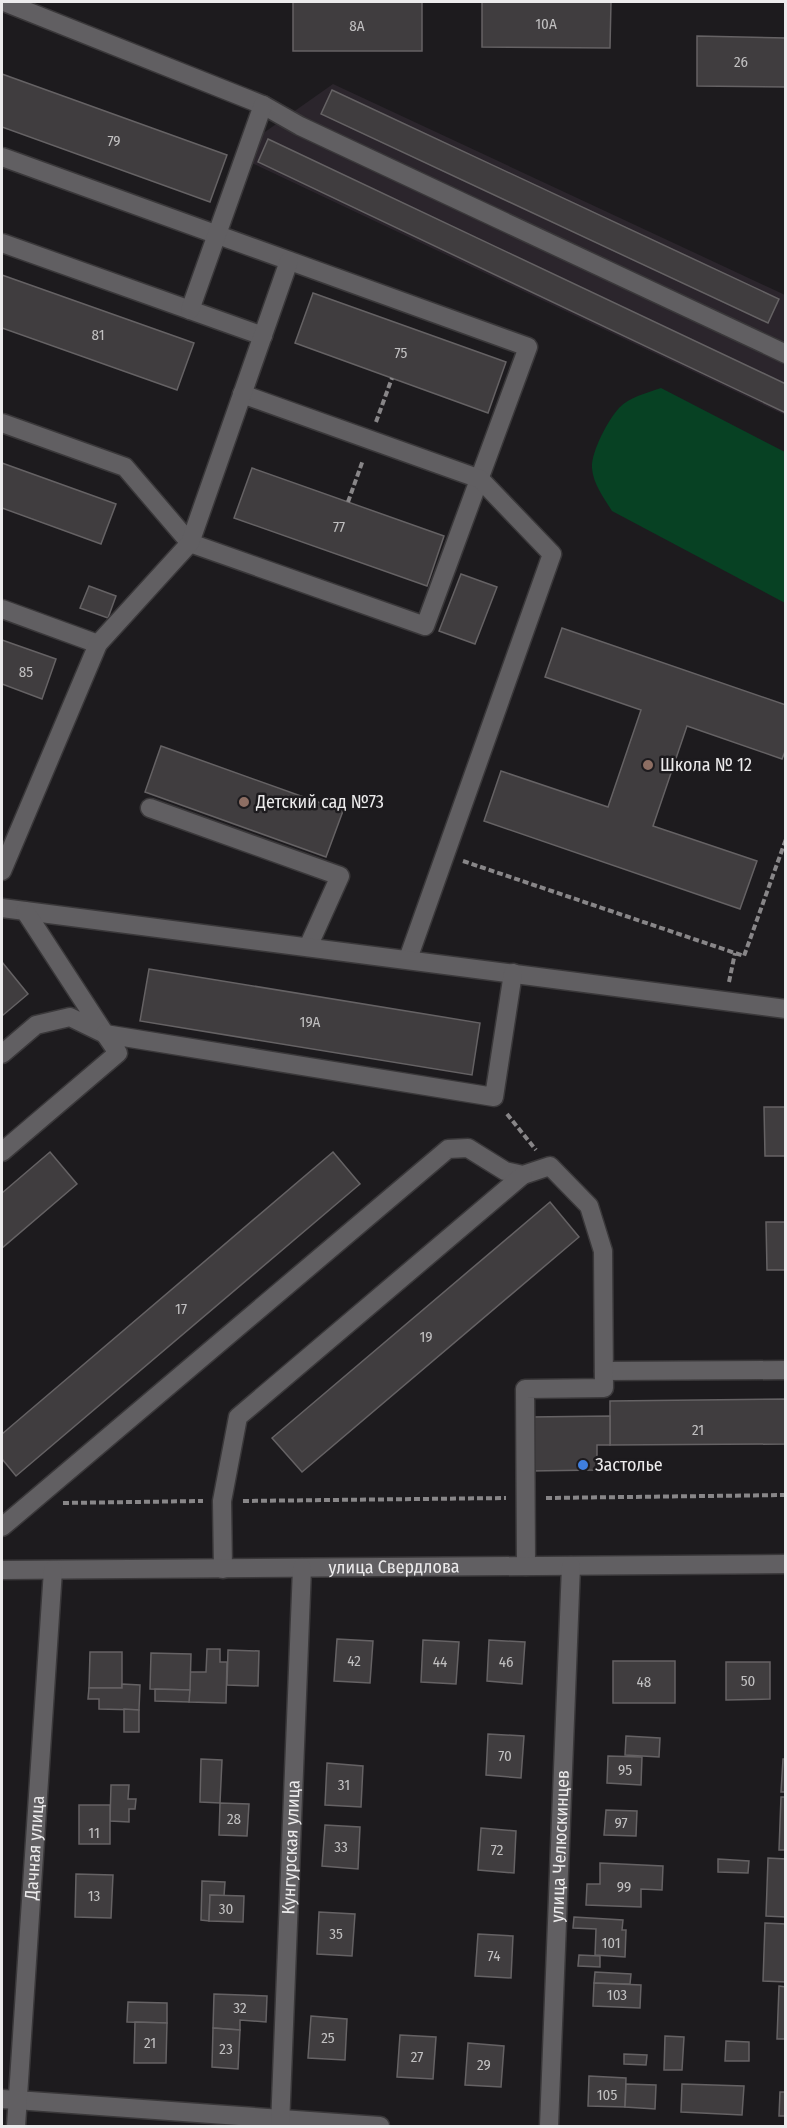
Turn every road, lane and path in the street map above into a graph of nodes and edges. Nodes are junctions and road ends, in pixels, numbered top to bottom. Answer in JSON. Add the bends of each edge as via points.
{"nodes":[{"id":1,"x":4,"y":2,"type":"edge"},
{"id":2,"x":263,"y":105,"type":"junction"},
{"id":3,"x":2,"y":157,"type":"edge"},
{"id":4,"x":217,"y":235,"type":"junction"},
{"id":5,"x":2,"y":243,"type":"edge"},
{"id":6,"x":289,"y":261,"type":"junction"},
{"id":7,"x":190,"y":310,"type":"junction"},
{"id":8,"x":263,"y":336,"type":"junction"},
{"id":9,"x":786,"y":354,"type":"edge"},
{"id":10,"x":242,"y":394,"type":"junction"},
{"id":11,"x":2,"y":423,"type":"edge"},
{"id":12,"x":480,"y":479,"type":"junction"},
{"id":13,"x":190,"y":543,"type":"junction"},
{"id":14,"x":2,"y":609,"type":"edge"},
{"id":15,"x":98,"y":644,"type":"junction"},
{"id":16,"x":150,"y":808,"type":"dead end"},
{"id":17,"x":786,"y":839,"type":"edge"},
{"id":18,"x":445,"y":855,"type":"junction"},
{"id":19,"x":2,"y":871,"type":"edge"},
{"id":20,"x":2,"y":908,"type":"edge"},
{"id":21,"x":26,"y":911,"type":"junction"},
{"id":22,"x":308,"y":946,"type":"junction"},
{"id":23,"x":735,"y":953,"type":"junction"},
{"id":24,"x":408,"y":959,"type":"junction"},
{"id":25,"x":513,"y":972,"type":"junction"},
{"id":26,"x":725,"y":1001,"type":"junction"},
{"id":27,"x":786,"y":1009,"type":"edge"},
{"id":28,"x":105,"y":1034,"type":"junction"},
{"id":29,"x":2,"y":1054,"type":"edge"},
{"id":30,"x":494,"y":1097,"type":"junction"},
{"id":31,"x":2,"y":1152,"type":"edge"},
{"id":32,"x":550,"y":1166,"type":"junction"},
{"id":33,"x":523,"y":1175,"type":"junction"},
{"id":34,"x":786,"y":1370,"type":"edge"},
{"id":35,"x":604,"y":1371,"type":"junction"},
{"id":36,"x":786,"y":1495,"type":"edge"},
{"id":37,"x":526,"y":1498,"type":"junction"},
{"id":38,"x":222,"y":1501,"type":"junction"},
{"id":39,"x":30,"y":1503,"type":"junction"},
{"id":40,"x":2,"y":1527,"type":"edge"},
{"id":41,"x":786,"y":1564,"type":"edge"},
{"id":42,"x":526,"y":1566,"type":"junction"},
{"id":43,"x":571,"y":1566,"type":"junction"},
{"id":44,"x":302,"y":1568,"type":"junction"},
{"id":45,"x":223,"y":1569,"type":"junction"},
{"id":46,"x":2,"y":1570,"type":"edge"},
{"id":47,"x":53,"y":1570,"type":"junction"},
{"id":48,"x":10,"y":2099,"type":"edge"},
{"id":49,"x":280,"y":2123,"type":"edge"},
{"id":50,"x":16,"y":2127,"type":"edge"},
{"id":51,"x":380,"y":2127,"type":"edge"},
{"id":52,"x":549,"y":2127,"type":"edge"}],
"edges":[{"from":1,"to":2,"type":"street"},
{"from":2,"to":4,"type":"street"},
{"from":2,"to":9,"type":"street","via":[[300,126]]},
{"from":3,"to":4,"type":"street"},
{"from":4,"to":6,"type":"street"},
{"from":4,"to":7,"type":"street"},
{"from":5,"to":7,"type":"street"},
{"from":6,"to":8,"type":"street"},
{"from":6,"to":12,"type":"street","via":[[528,347]]},
{"from":7,"to":8,"type":"street"},
{"from":8,"to":10,"type":"street"},
{"from":10,"to":12,"type":"street"},
{"from":10,"to":13,"type":"street"},
{"from":11,"to":13,"type":"street","via":[[125,467]]},
{"from":12,"to":13,"type":"street","via":[[426,626]]},
{"from":12,"to":18,"type":"street","via":[[552,554]]},
{"from":13,"to":15,"type":"street"},
{"from":14,"to":15,"type":"street"},
{"from":15,"to":19,"type":"street"},
{"from":16,"to":22,"type":"street","via":[[340,876]]},
{"from":17,"to":23,"type":"path","via":[[744,956]]},
{"from":18,"to":23,"type":"path"},
{"from":18,"to":24,"type":"street"},
{"from":20,"to":21,"type":"street"},
{"from":21,"to":22,"type":"street"},
{"from":21,"to":28,"type":"street"},
{"from":22,"to":24,"type":"street"},
{"from":23,"to":26,"type":"path"},
{"from":24,"to":25,"type":"street"},
{"from":25,"to":26,"type":"street"},
{"from":25,"to":30,"type":"street"},
{"from":26,"to":27,"type":"street"},
{"from":28,"to":29,"type":"street","via":[[70,1017],[36,1025]]},
{"from":28,"to":30,"type":"street"},
{"from":28,"to":31,"type":"street","via":[[118,1053]]},
{"from":30,"to":32,"type":"path"},
{"from":32,"to":33,"type":"street"},
{"from":32,"to":35,"type":"street","via":[[589,1206],[603,1251]]},
{"from":33,"to":38,"type":"street","via":[[238,1417]]},
{"from":33,"to":39,"type":"street","via":[[505,1171],[468,1148],[448,1149]]},
{"from":34,"to":35,"type":"street"},
{"from":35,"to":37,"type":"street","via":[[604,1388],[525,1389]]},
{"from":36,"to":37,"type":"path"},
{"from":37,"to":38,"type":"path"},
{"from":37,"to":42,"type":"street"},
{"from":38,"to":39,"type":"path"},
{"from":38,"to":45,"type":"street"},
{"from":39,"to":40,"type":"street"},
{"from":41,"to":43,"type":"street","name":"улица Свердлова"},
{"from":42,"to":43,"type":"street","name":"улица Свердлова"},
{"from":42,"to":44,"type":"street","name":"улица Свердлова"},
{"from":43,"to":52,"type":"street","name":"улица Челюскинцев"},
{"from":44,"to":45,"type":"street","name":"улица Свердлова"},
{"from":44,"to":49,"type":"street","name":"Кунгурская улица"},
{"from":45,"to":47,"type":"street","name":"улица Свердлова"},
{"from":46,"to":47,"type":"street","name":"улица Свердлова"},
{"from":47,"to":48,"type":"street","name":"Дачная улица"},
{"from":48,"to":49,"type":"street"},
{"from":48,"to":50,"type":"street","name":"Дачная улица"},
{"from":49,"to":51,"type":"street"}]}
